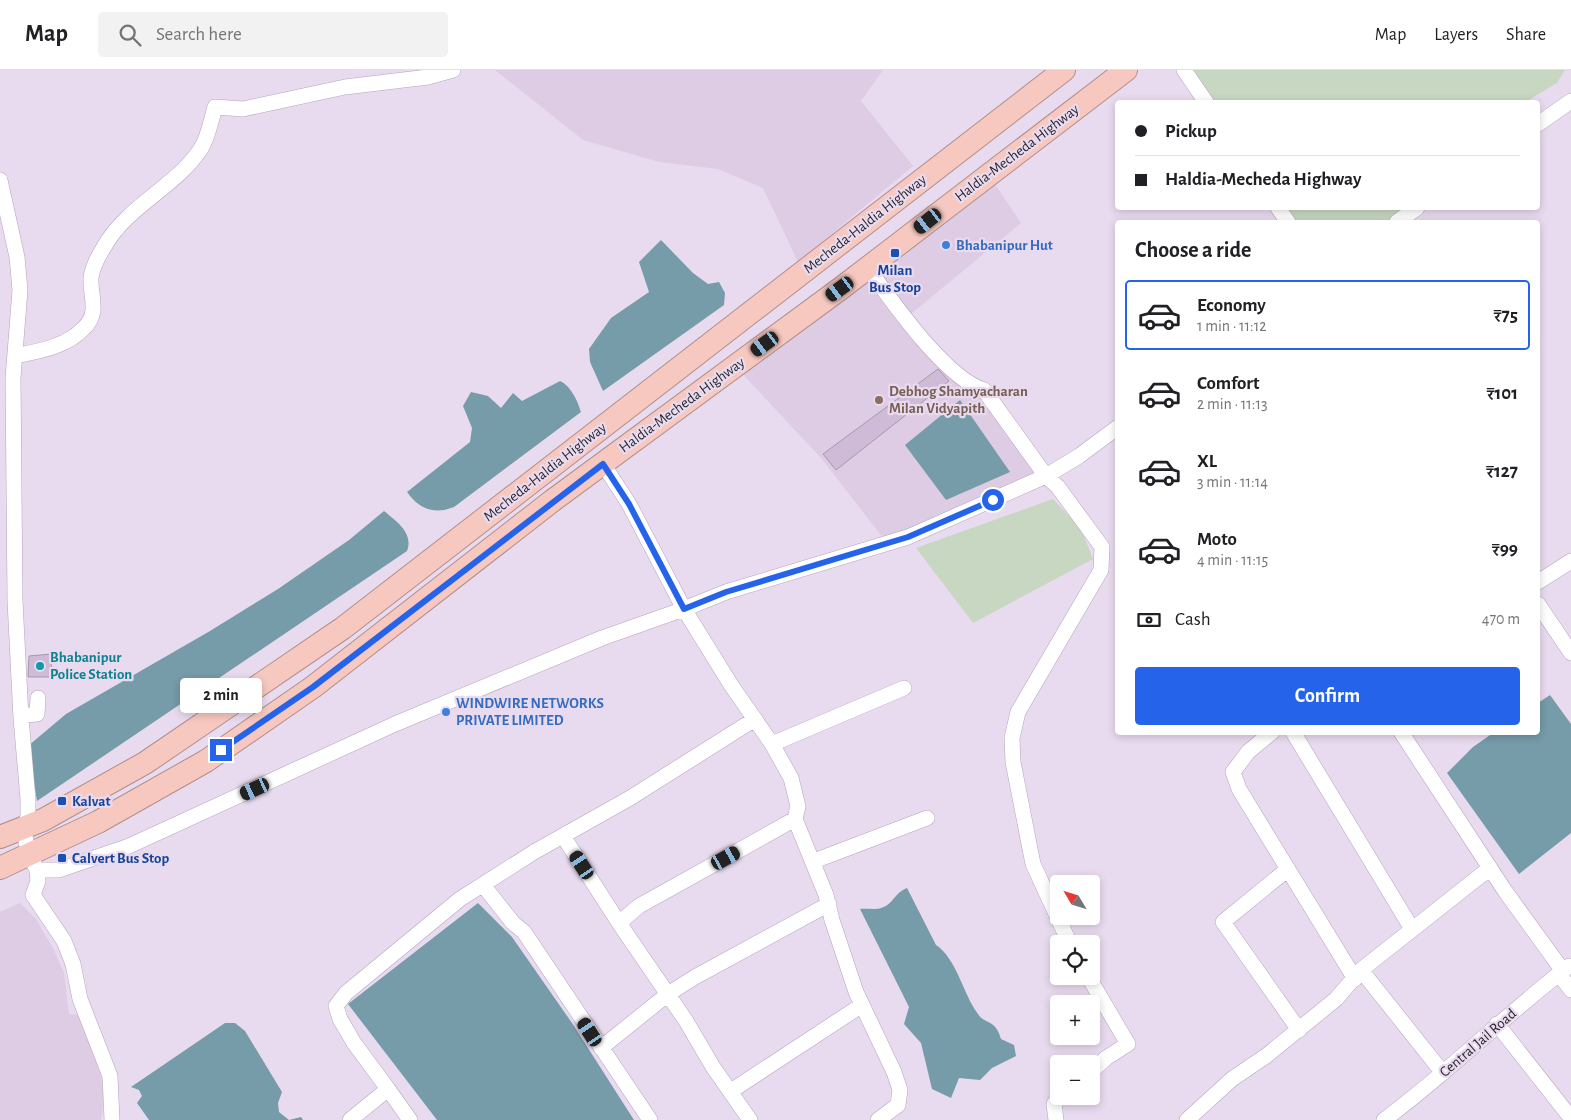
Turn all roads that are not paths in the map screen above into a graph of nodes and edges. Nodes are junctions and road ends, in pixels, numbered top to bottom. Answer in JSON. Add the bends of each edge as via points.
{"nodes":[{"id":1,"x":453,"y":70,"type":"edge"},
{"id":2,"x":1064,"y":70,"type":"edge"},
{"id":3,"x":1126,"y":70,"type":"edge"},
{"id":4,"x":1184,"y":70,"type":"edge"},
{"id":5,"x":1205,"y":100,"type":"edge"},
{"id":6,"x":1571,"y":101,"type":"edge"},
{"id":7,"x":1540,"y":123,"type":"edge"},
{"id":8,"x":0,"y":180,"type":"edge"},
{"id":9,"x":1414,"y":210,"type":"edge"},
{"id":10,"x":1400,"y":220,"type":"edge"},
{"id":11,"x":867,"y":267,"type":"junction"},
{"id":12,"x":15,"y":356,"type":"junction"},
{"id":13,"x":1115,"y":429,"type":"edge"},
{"id":14,"x":603,"y":464,"type":"junction"},
{"id":15,"x":1046,"y":476,"type":"junction"},
{"id":16,"x":1571,"y":561,"type":"edge"},
{"id":17,"x":1540,"y":581,"type":"edge"},
{"id":18,"x":684,"y":609,"type":"junction"},
{"id":19,"x":1540,"y":612,"type":"edge"},
{"id":20,"x":1544,"y":627,"type":"edge"},
{"id":21,"x":1571,"y":653,"type":"edge"},
{"id":22,"x":904,"y":688,"type":"dead end"},
{"id":23,"x":38,"y":698,"type":"dead end"},
{"id":24,"x":21,"y":718,"type":"junction"},
{"id":25,"x":755,"y":719,"type":"junction"},
{"id":26,"x":1268,"y":735,"type":"edge"},
{"id":27,"x":1295,"y":735,"type":"edge"},
{"id":28,"x":1403,"y":735,"type":"edge"},
{"id":29,"x":772,"y":744,"type":"junction"},
{"id":30,"x":927,"y":818,"type":"dead end"},
{"id":31,"x":795,"y":819,"type":"junction"},
{"id":32,"x":23,"y":828,"type":"junction"},
{"id":33,"x":563,"y":836,"type":"junction"},
{"id":34,"x":0,"y":837,"type":"edge"},
{"id":35,"x":814,"y":861,"type":"junction"},
{"id":36,"x":33,"y":862,"type":"junction"},
{"id":37,"x":0,"y":868,"type":"edge"},
{"id":38,"x":1490,"y":868,"type":"junction"},
{"id":39,"x":1288,"y":869,"type":"junction"},
{"id":40,"x":483,"y":885,"type":"junction"},
{"id":41,"x":828,"y":904,"type":"junction"},
{"id":42,"x":619,"y":923,"type":"junction"},
{"id":43,"x":1412,"y":930,"type":"junction"},
{"id":44,"x":1066,"y":935,"type":"edge"},
{"id":45,"x":1564,"y":970,"type":"edge"},
{"id":46,"x":1358,"y":974,"type":"junction"},
{"id":47,"x":1093,"y":985,"type":"edge"},
{"id":48,"x":1571,"y":990,"type":"edge"},
{"id":49,"x":668,"y":994,"type":"junction"},
{"id":50,"x":862,"y":1005,"type":"junction"},
{"id":51,"x":1497,"y":1024,"type":"junction"},
{"id":52,"x":1300,"y":1030,"type":"junction"},
{"id":53,"x":601,"y":1048,"type":"junction"},
{"id":54,"x":1100,"y":1064,"type":"edge"},
{"id":55,"x":1443,"y":1073,"type":"junction"},
{"id":56,"x":388,"y":1089,"type":"junction"},
{"id":57,"x":730,"y":1091,"type":"junction"},
{"id":58,"x":1054,"y":1105,"type":"edge"},
{"id":59,"x":1571,"y":1118,"type":"edge"},
{"id":60,"x":112,"y":1120,"type":"edge"},
{"id":61,"x":350,"y":1120,"type":"edge"},
{"id":62,"x":410,"y":1120,"type":"edge"},
{"id":63,"x":650,"y":1120,"type":"edge"},
{"id":64,"x":750,"y":1120,"type":"edge"},
{"id":65,"x":878,"y":1120,"type":"edge"},
{"id":66,"x":1056,"y":1120,"type":"edge"},
{"id":67,"x":1187,"y":1120,"type":"edge"},
{"id":68,"x":1384,"y":1120,"type":"edge"}],
"edges":[{"from":1,"to":12,"type":"street","via":[[345,87],[243,109],[215,107],[201,149],[120,224],[105,246],[91,278],[94,309],[84,329],[50,349]]},
{"from":2,"to":32,"type":"highway","name":"Mecheda-Haldia Highway","via":[[343,628],[145,763]]},
{"from":3,"to":11,"type":"highway","name":"Haldia-Mecheda Highway"},
{"from":4,"to":5,"type":"street"},
{"from":6,"to":7,"type":"street"},
{"from":8,"to":12,"type":"street","via":[[17,257],[20,290]]},
{"from":9,"to":10,"type":"street"},
{"from":11,"to":14,"type":"highway","name":"Haldia-Mecheda Highway"},
{"from":11,"to":15,"type":"street","via":[[940,358],[972,386],[984,390]]},
{"from":12,"to":24,"type":"street","via":[[15,601]]},
{"from":13,"to":15,"type":"street"},
{"from":14,"to":18,"type":"street","via":[[629,504]]},
{"from":14,"to":36,"type":"highway","name":"Haldia-Mecheda Highway","via":[[313,687],[206,761]]},
{"from":15,"to":18,"type":"street","via":[[908,537],[726,592]]},
{"from":15,"to":44,"type":"street","via":[[1102,547],[1101,570],[1018,712],[1012,738],[1013,762],[1032,864]]},
{"from":16,"to":17,"type":"street"},
{"from":18,"to":25,"type":"street"},
{"from":18,"to":36,"type":"street","via":[[602,638],[395,724],[129,846],[59,870]]},
{"from":19,"to":20,"type":"street"},
{"from":20,"to":21,"type":"street"},
{"from":22,"to":29,"type":"street"},
{"from":23,"to":24,"type":"street","via":[[37,714],[24,714]]},
{"from":24,"to":32,"type":"street","via":[[28,799],[28,817]]},
{"from":25,"to":29,"type":"street"},
{"from":25,"to":33,"type":"street"},
{"from":26,"to":39,"type":"street","via":[[1248,752],[1233,772],[1239,789]]},
{"from":27,"to":43,"type":"street"},
{"from":28,"to":38,"type":"street"},
{"from":29,"to":31,"type":"street","via":[[792,778],[798,806]]},
{"from":30,"to":35,"type":"street"},
{"from":31,"to":35,"type":"street"},
{"from":31,"to":42,"type":"street","via":[[639,906]]},
{"from":32,"to":34,"type":"highway","name":"Mecheda-Haldia Highway"},
{"from":32,"to":36,"type":"street"},
{"from":33,"to":40,"type":"street"},
{"from":33,"to":42,"type":"street"},
{"from":35,"to":41,"type":"street"},
{"from":36,"to":37,"type":"highway","name":"Haldia-Mecheda Highway"},
{"from":36,"to":60,"type":"street","via":[[38,881],[33,895],[64,941],[80,999],[110,1076]]},
{"from":38,"to":43,"type":"street"},
{"from":38,"to":45,"type":"street"},
{"from":39,"to":46,"type":"street"},
{"from":39,"to":52,"type":"street","via":[[1223,922]]},
{"from":40,"to":53,"type":"street","via":[[524,932]]},
{"from":40,"to":56,"type":"street","via":[[397,949],[346,993],[336,1006],[354,1043]]},
{"from":41,"to":49,"type":"street"},
{"from":41,"to":50,"type":"street"},
{"from":42,"to":49,"type":"street"},
{"from":43,"to":46,"type":"street"},
{"from":45,"to":48,"type":"street"},
{"from":45,"to":51,"type":"street","name":"Central Jail Road"},
{"from":46,"to":52,"type":"street","via":[[1336,999]]},
{"from":46,"to":55,"type":"street"},
{"from":47,"to":54,"type":"street","via":[[1128,1044]]},
{"from":49,"to":53,"type":"street"},
{"from":49,"to":57,"type":"street"},
{"from":50,"to":57,"type":"street"},
{"from":50,"to":65,"type":"street","via":[[900,1090],[898,1105]]},
{"from":51,"to":55,"type":"street","name":"Central Jail Road"},
{"from":51,"to":59,"type":"street"},
{"from":52,"to":67,"type":"street","via":[[1232,1079]]},
{"from":53,"to":63,"type":"street"},
{"from":55,"to":68,"type":"street","name":"Central Jail Road"},
{"from":56,"to":61,"type":"street"},
{"from":56,"to":62,"type":"street"},
{"from":57,"to":64,"type":"street"},
{"from":58,"to":66,"type":"street"}]}
